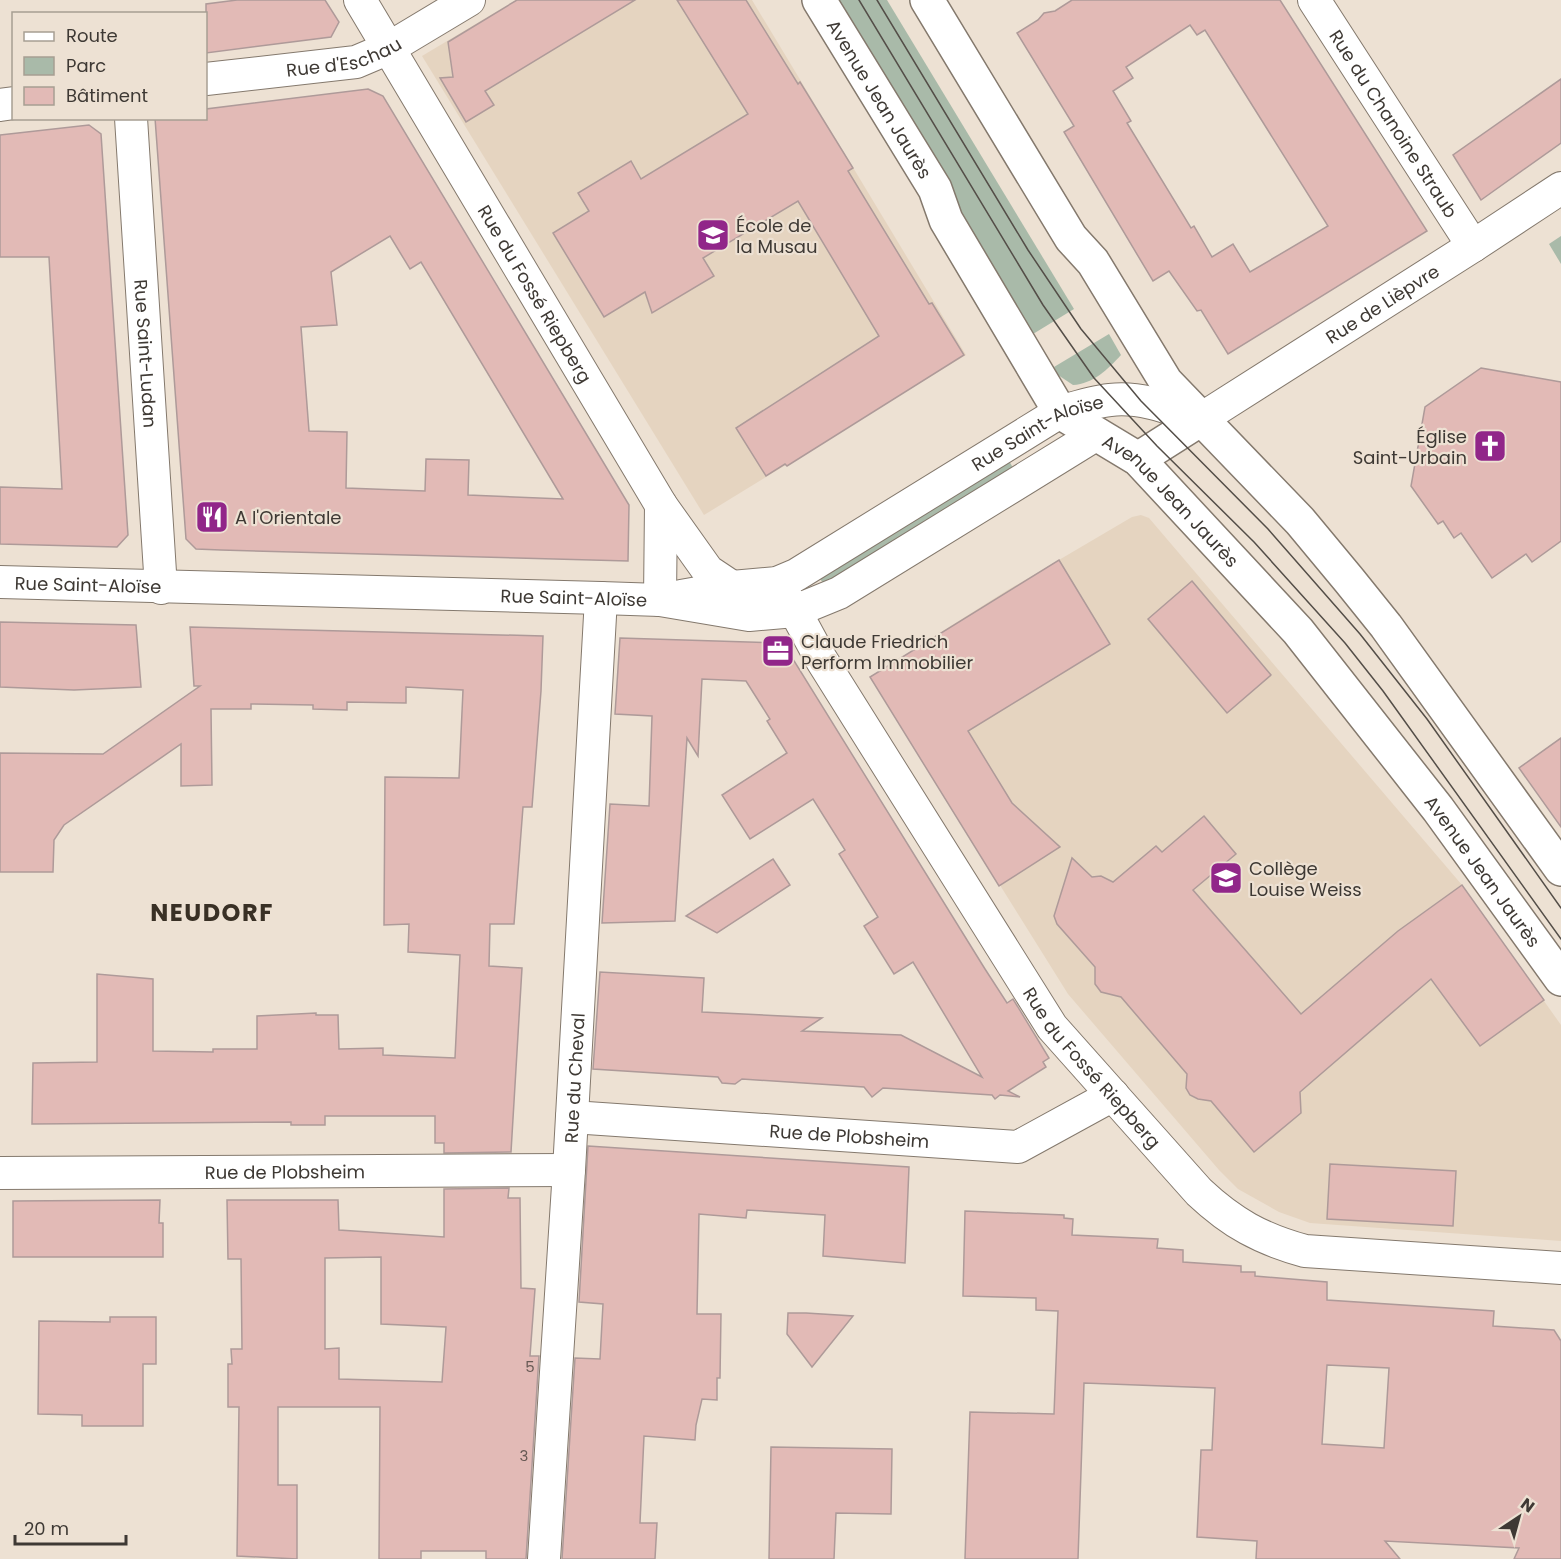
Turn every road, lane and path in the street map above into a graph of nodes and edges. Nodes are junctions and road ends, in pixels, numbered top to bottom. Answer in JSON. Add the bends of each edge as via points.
{"nodes":[{"id":1,"x":360,"y":0,"type":"edge"},
{"id":2,"x":469,"y":0,"type":"edge"},
{"id":3,"x":819,"y":0,"type":"edge"},
{"id":4,"x":927,"y":0,"type":"edge"},
{"id":5,"x":1314,"y":0,"type":"edge"},
{"id":6,"x":389,"y":48,"type":"junction"},
{"id":7,"x":207,"y":80,"type":"edge"},
{"id":8,"x":131,"y":120,"type":"edge"},
{"id":9,"x":1561,"y":188,"type":"edge"},
{"id":10,"x":1473,"y":246,"type":"junction"},
{"id":11,"x":1060,"y":412,"type":"junction"},
{"id":12,"x":1201,"y":419,"type":"junction"},
{"id":13,"x":1097,"y":434,"type":"junction"},
{"id":14,"x":1138,"y":459,"type":"junction"},
{"id":15,"x":661,"y":505,"type":"junction"},
{"id":16,"x":787,"y":579,"type":"junction"},
{"id":17,"x":0,"y":582,"type":"edge"},
{"id":18,"x":732,"y":587,"type":"junction"},
{"id":19,"x":161,"y":588,"type":"junction"},
{"id":20,"x":601,"y":598,"type":"junction"},
{"id":21,"x":660,"y":600,"type":"junction"},
{"id":22,"x":795,"y":611,"type":"junction"},
{"id":23,"x":1561,"y":869,"type":"edge"},
{"id":24,"x":1561,"y":979,"type":"edge"},
{"id":25,"x":1113,"y":1095,"type":"junction"},
{"id":26,"x":572,"y":1117,"type":"junction"},
{"id":27,"x":569,"y":1170,"type":"junction"},
{"id":28,"x":0,"y":1173,"type":"edge"},
{"id":29,"x":1561,"y":1268,"type":"edge"},
{"id":30,"x":544,"y":1559,"type":"edge"}],
"edges":[{"from":1,"to":6,"type":"street","name":"Rue du Fossé Riepberg"},
{"from":2,"to":6,"type":"street","name":"Rue d'Eschau"},
{"from":3,"to":11,"type":"main road","name":"Avenue Jean Jaurès","via":[[935,189],[946,220]]},
{"from":4,"to":12,"type":"main road","via":[[1071,238],[1094,262],[1166,382]]},
{"from":5,"to":10,"type":"street","name":"Rue du Chanoine Straub"},
{"from":6,"to":7,"type":"street","name":"Rue d'Eschau","via":[[356,62]]},
{"from":6,"to":15,"type":"street","name":"Rue du Fossé Riepberg"},
{"from":8,"to":19,"type":"street","name":"Rue Saint-Ludan"},
{"from":9,"to":10,"type":"street","name":"Rue de Lièpvre"},
{"from":10,"to":12,"type":"street","name":"Rue de Lièpvre"},
{"from":11,"to":12,"type":"street","name":"Rue Saint-Aloïse","via":[[1127,399]]},
{"from":11,"to":13,"type":"main road","name":"Avenue Jean Jaurès"},
{"from":11,"to":16,"type":"street","name":"Rue Saint-Aloïse"},
{"from":12,"to":14,"type":"main road"},
{"from":12,"to":23,"type":"main road","via":[[1300,521],[1386,626]]},
{"from":13,"to":14,"type":"main road","name":"Avenue Jean Jaurès"},
{"from":13,"to":22,"type":"street","name":"Rue Saint-Aloïse","via":[[839,593]]},
{"from":14,"to":24,"type":"main road","name":"Avenue Jean Jaurès","via":[[1298,631],[1438,809]]},
{"from":15,"to":18,"type":"street","name":"Rue du Fossé Riepberg","via":[[708,570]]},
{"from":15,"to":21,"type":"street"},
{"from":16,"to":18,"type":"street"},
{"from":16,"to":22,"type":"street","name":"Rue du Fossé Riepberg"},
{"from":17,"to":19,"type":"street","name":"Rue Saint-Aloïse"},
{"from":18,"to":21,"type":"street"},
{"from":19,"to":20,"type":"street","name":"Rue Saint-Aloïse"},
{"from":20,"to":21,"type":"street","name":"Rue Saint-Aloïse"},
{"from":20,"to":26,"type":"street","name":"Rue du Cheval"},
{"from":21,"to":22,"type":"street","name":"Rue Saint-Aloïse","via":[[749,615]]},
{"from":22,"to":25,"type":"street","name":"Rue du Fossé Riepberg","via":[[821,659],[1052,1028]]},
{"from":25,"to":26,"type":"street","name":"Rue de Plobsheim","via":[[1018,1147]]},
{"from":25,"to":29,"type":"street","name":"Rue du Fossé Riepberg","via":[[1199,1192],[1250,1231],[1276,1243],[1305,1251]]},
{"from":26,"to":27,"type":"street","name":"Rue du Cheval"},
{"from":27,"to":28,"type":"street","name":"Rue de Plobsheim"},
{"from":27,"to":30,"type":"street","name":"Rue du Cheval"}]}
